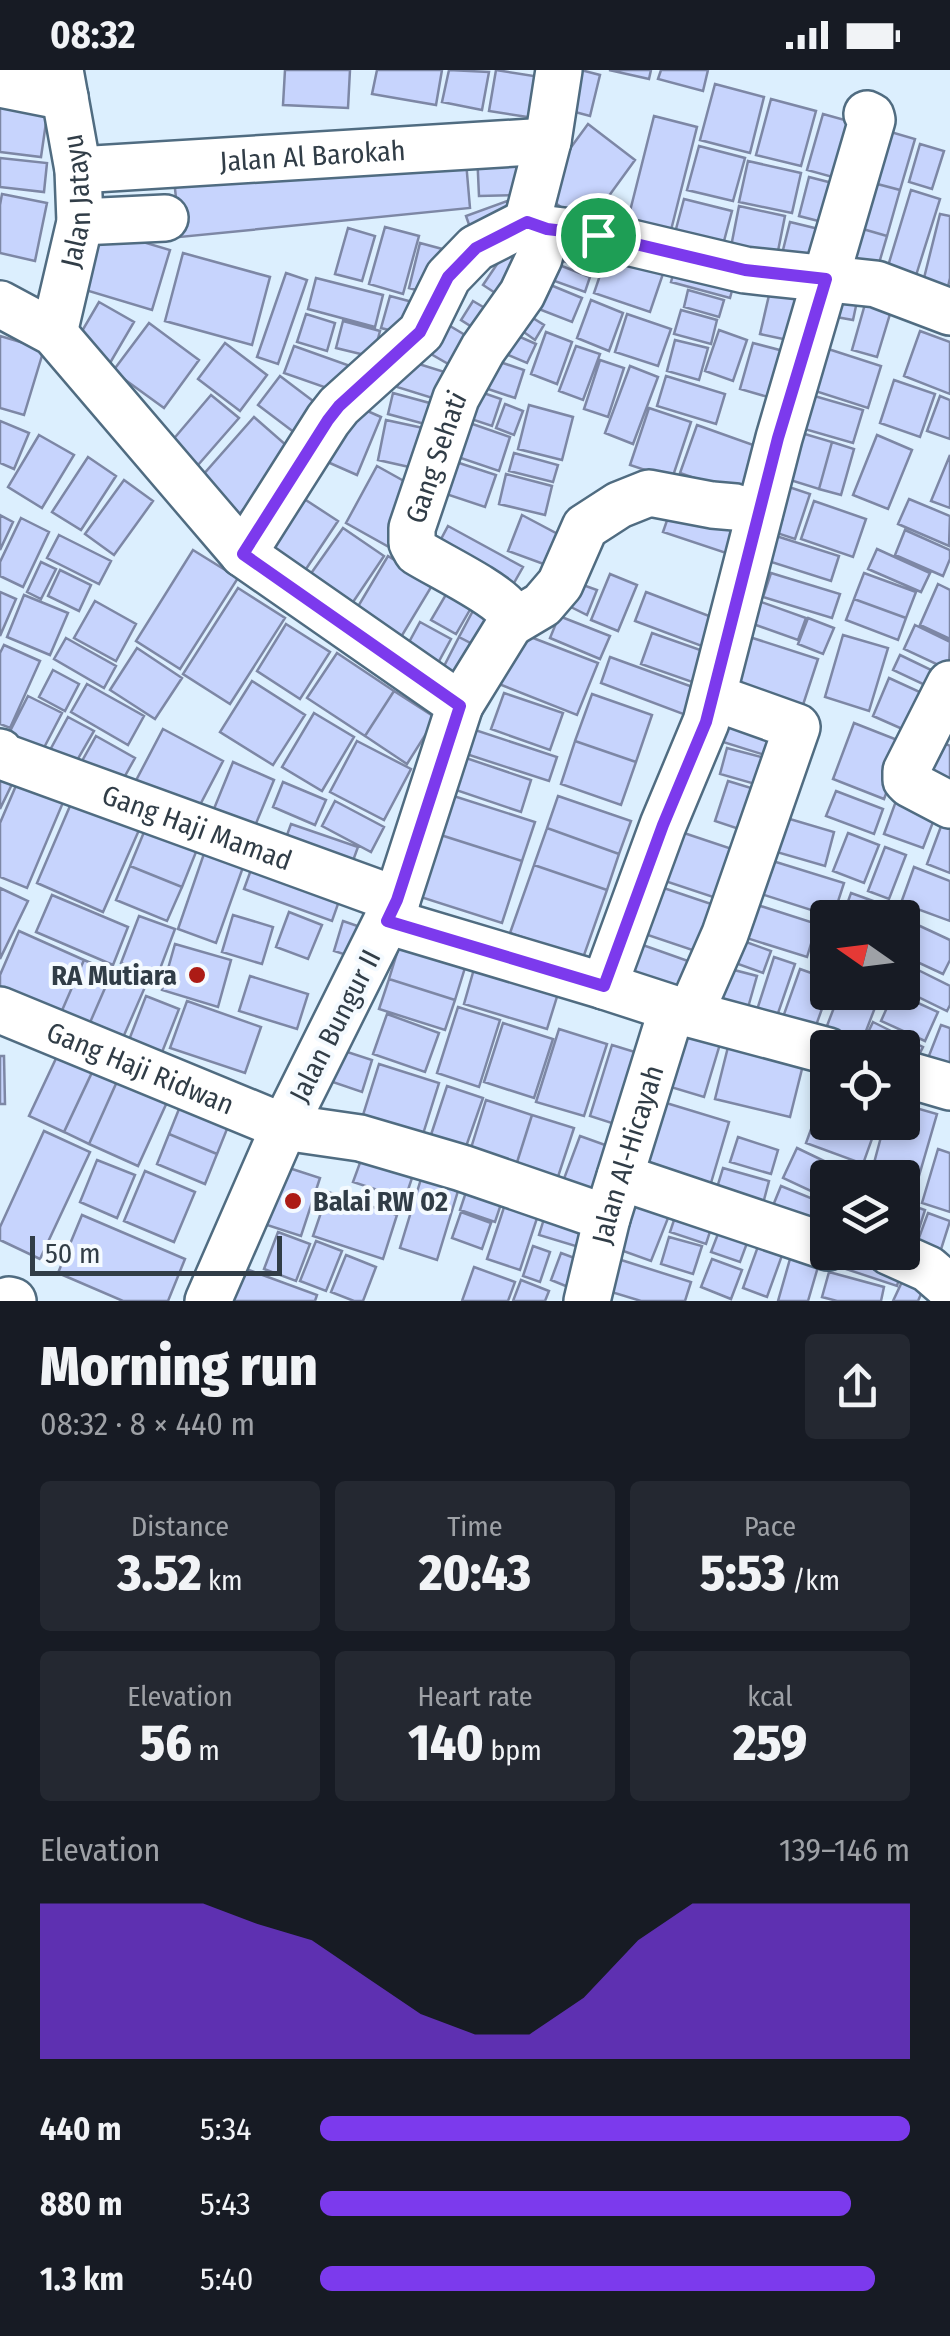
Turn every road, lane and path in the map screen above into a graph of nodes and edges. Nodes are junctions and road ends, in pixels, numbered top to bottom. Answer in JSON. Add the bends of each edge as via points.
{"nodes":[{"id":1,"x":559,"y":70,"type":"edge"},
{"id":2,"x":62,"y":83,"type":"edge"},
{"id":3,"x":0,"y":84,"type":"edge"},
{"id":4,"x":867,"y":114,"type":"dead end"},
{"id":5,"x":548,"y":141,"type":"junction"},
{"id":6,"x":78,"y":170,"type":"junction"},
{"id":7,"x":166,"y":218,"type":"dead end"},
{"id":8,"x":80,"y":222,"type":"junction"},
{"id":9,"x":537,"y":225,"type":"junction"},
{"id":10,"x":826,"y":279,"type":"junction"},
{"id":11,"x":0,"y":304,"type":"edge"},
{"id":12,"x":950,"y":312,"type":"edge"},
{"id":13,"x":54,"y":332,"type":"junction"},
{"id":14,"x":759,"y":514,"type":"junction"},
{"id":15,"x":243,"y":554,"type":"junction"},
{"id":16,"x":510,"y":624,"type":"junction"},
{"id":17,"x":950,"y":684,"type":"edge"},
{"id":18,"x":713,"y":697,"type":"junction"},
{"id":19,"x":460,"y":706,"type":"junction"},
{"id":20,"x":0,"y":752,"type":"edge"},
{"id":21,"x":950,"y":805,"type":"edge"},
{"id":22,"x":392,"y":910,"type":"junction"},
{"id":23,"x":604,"y":986,"type":"junction"},
{"id":24,"x":0,"y":1010,"type":"edge"},
{"id":25,"x":681,"y":1012,"type":"junction"},
{"id":26,"x":810,"y":1046,"type":"edge"},
{"id":27,"x":920,"y":1078,"type":"edge"},
{"id":28,"x":950,"y":1087,"type":"edge"},
{"id":29,"x":284,"y":1127,"type":"junction"},
{"id":30,"x":613,"y":1198,"type":"junction"},
{"id":31,"x":810,"y":1243,"type":"edge"},
{"id":32,"x":920,"y":1265,"type":"edge"},
{"id":33,"x":950,"y":1288,"type":"edge"},
{"id":34,"x":208,"y":1301,"type":"edge"},
{"id":35,"x":587,"y":1301,"type":"edge"}],
"edges":[{"from":1,"to":5,"type":"street","name":"Gang Sehati"},
{"from":2,"to":3,"type":"street"},
{"from":2,"to":6,"type":"street","name":"Jalan Jatayu"},
{"from":4,"to":10,"type":"street","via":[[872,120]]},
{"from":5,"to":6,"type":"street","name":"Jalan Al Barokah"},
{"from":5,"to":9,"type":"street","name":"Gang Sehati"},
{"from":6,"to":8,"type":"street","name":"Jalan Jatayu"},
{"from":7,"to":8,"type":"street"},
{"from":8,"to":13,"type":"street","name":"Jalan Jatayu"},
{"from":9,"to":10,"type":"street","via":[[745,270]]},
{"from":9,"to":15,"type":"street","via":[[476,248],[448,277],[420,332],[328,420]]},
{"from":9,"to":16,"type":"street","name":"Gang Sehati","via":[[539,258],[456,398],[412,528],[417,552],[506,607]]},
{"from":10,"to":12,"type":"street","via":[[876,284]]},
{"from":10,"to":14,"type":"street"},
{"from":11,"to":13,"type":"street"},
{"from":13,"to":15,"type":"street"},
{"from":14,"to":16,"type":"street","via":[[650,492],[619,505],[585,527],[560,584],[542,605]]},
{"from":14,"to":18,"type":"street"},
{"from":15,"to":19,"type":"street"},
{"from":16,"to":19,"type":"street"},
{"from":17,"to":21,"type":"street","via":[[906,780]]},
{"from":18,"to":23,"type":"street"},
{"from":18,"to":25,"type":"street","name":"Jalan Al-Hicayah","via":[[797,727],[725,934]]},
{"from":19,"to":22,"type":"street","name":"Jalan Bungur II"},
{"from":20,"to":22,"type":"street","name":"Gang Haji Mamad"},
{"from":22,"to":23,"type":"street","name":"Gang Haji Mamad"},
{"from":22,"to":29,"type":"street","name":"Jalan Bungur II"},
{"from":23,"to":25,"type":"street","name":"Gang Haji Mamad"},
{"from":24,"to":29,"type":"street","name":"Gang Haji Ridwan"},
{"from":25,"to":26,"type":"street","name":"Gang Haji Mamad"},
{"from":25,"to":30,"type":"street","name":"Jalan Al-Hicayah"},
{"from":27,"to":28,"type":"street"},
{"from":29,"to":30,"type":"street","name":"Gang Haji Ridwan","via":[[360,1138],[462,1168]]},
{"from":29,"to":34,"type":"street","name":"Jalan Bungur II"},
{"from":30,"to":31,"type":"street","name":"Gang Haji Ridwan"},
{"from":30,"to":35,"type":"street","name":"Jalan Al-Hicayah"},
{"from":32,"to":33,"type":"street"}]}
